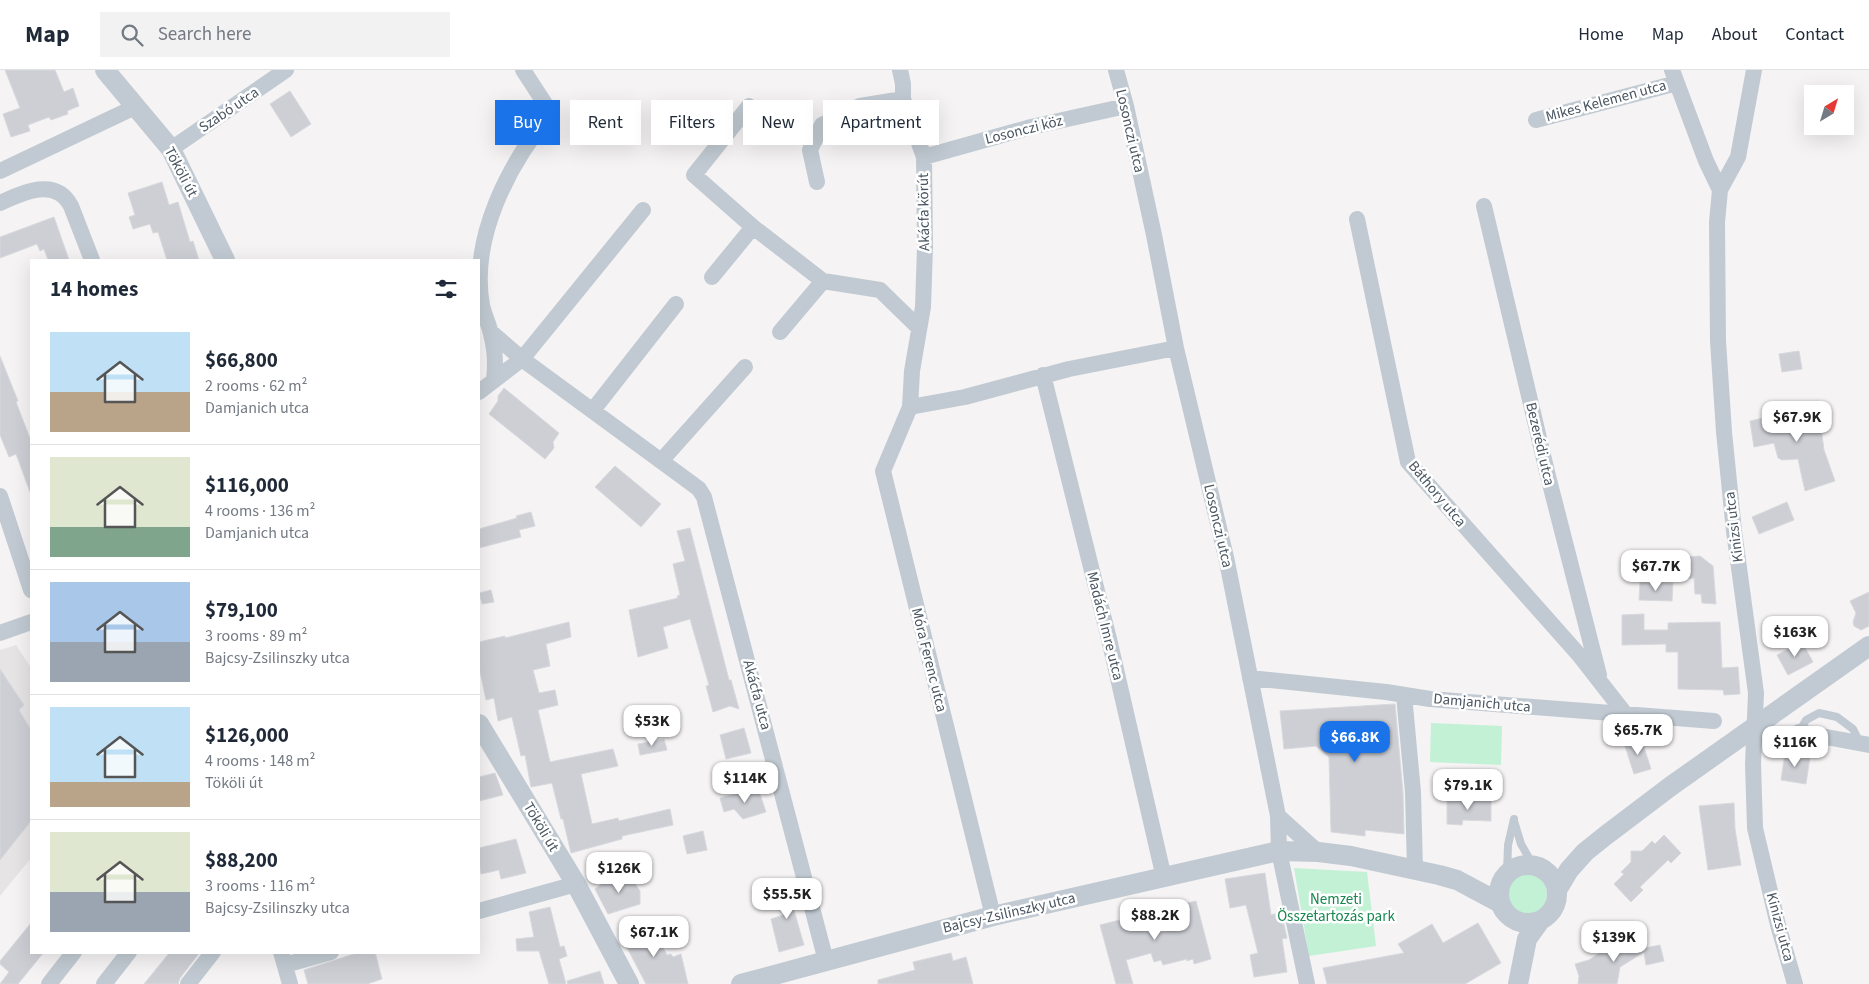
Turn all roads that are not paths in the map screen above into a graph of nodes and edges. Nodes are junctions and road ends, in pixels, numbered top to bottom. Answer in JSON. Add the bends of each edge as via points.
{"nodes":[{"id":1,"x":105,"y":70,"type":"edge"},
{"id":2,"x":286,"y":70,"type":"edge"},
{"id":3,"x":522,"y":70,"type":"edge"},
{"id":4,"x":900,"y":70,"type":"edge"},
{"id":5,"x":1116,"y":70,"type":"edge"},
{"id":6,"x":1754,"y":70,"type":"edge"},
{"id":7,"x":1674,"y":76,"type":"edge"},
{"id":8,"x":903,"y":99,"type":"junction"},
{"id":9,"x":1126,"y":106,"type":"junction"},
{"id":10,"x":135,"y":107,"type":"junction"},
{"id":11,"x":743,"y":113,"type":"edge"},
{"id":12,"x":1536,"y":120,"type":"dead end"},
{"id":13,"x":171,"y":149,"type":"junction"},
{"id":14,"x":924,"y":157,"type":"junction"},
{"id":15,"x":0,"y":171,"type":"edge"},
{"id":16,"x":818,"y":182,"type":"dead end"},
{"id":17,"x":1720,"y":190,"type":"junction"},
{"id":18,"x":0,"y":203,"type":"edge"},
{"id":19,"x":1484,"y":206,"type":"dead end"},
{"id":20,"x":643,"y":210,"type":"dead end"},
{"id":21,"x":1357,"y":219,"type":"dead end"},
{"id":22,"x":753,"y":227,"type":"junction"},
{"id":23,"x":92,"y":259,"type":"edge"},
{"id":24,"x":225,"y":259,"type":"edge"},
{"id":25,"x":712,"y":277,"type":"dead end"},
{"id":26,"x":823,"y":281,"type":"junction"},
{"id":27,"x":676,"y":304,"type":"dead end"},
{"id":28,"x":920,"y":328,"type":"junction"},
{"id":29,"x":491,"y":332,"type":"junction"},
{"id":30,"x":780,"y":332,"type":"dead end"},
{"id":31,"x":1176,"y":348,"type":"junction"},
{"id":32,"x":522,"y":360,"type":"junction"},
{"id":33,"x":745,"y":367,"type":"dead end"},
{"id":34,"x":1043,"y":375,"type":"junction"},
{"id":35,"x":494,"y":379,"type":"junction"},
{"id":36,"x":480,"y":391,"type":"edge"},
{"id":37,"x":910,"y":407,"type":"junction"},
{"id":38,"x":593,"y":410,"type":"junction"},
{"id":39,"x":661,"y":461,"type":"junction"},
{"id":40,"x":0,"y":496,"type":"edge"},
{"id":41,"x":30,"y":587,"type":"edge"},
{"id":42,"x":30,"y":622,"type":"edge"},
{"id":43,"x":0,"y":633,"type":"edge"},
{"id":44,"x":1869,"y":646,"type":"edge"},
{"id":45,"x":1250,"y":678,"type":"junction"},
{"id":46,"x":1600,"y":680,"type":"junction"},
{"id":47,"x":1404,"y":695,"type":"junction"},
{"id":48,"x":1626,"y":715,"type":"junction"},
{"id":49,"x":1714,"y":721,"type":"dead end"},
{"id":50,"x":480,"y":726,"type":"edge"},
{"id":51,"x":1755,"y":726,"type":"junction"},
{"id":52,"x":1799,"y":732,"type":"joint"},
{"id":53,"x":1864,"y":744,"type":"edge"},
{"id":54,"x":1278,"y":816,"type":"junction"},
{"id":55,"x":1605,"y":836,"type":"junction"},
{"id":56,"x":1279,"y":851,"type":"junction"},
{"id":57,"x":1318,"y":852,"type":"junction"},
{"id":58,"x":1538,"y":867,"type":"junction"},
{"id":59,"x":1415,"y":870,"type":"junction"},
{"id":60,"x":1164,"y":878,"type":"junction"},
{"id":61,"x":1504,"y":878,"type":"junction"},
{"id":62,"x":1457,"y":880,"type":"junction"},
{"id":63,"x":576,"y":884,"type":"junction"},
{"id":64,"x":1557,"y":890,"type":"junction"},
{"id":65,"x":1500,"y":903,"type":"junction"},
{"id":66,"x":480,"y":911,"type":"edge"},
{"id":67,"x":993,"y":916,"type":"junction"},
{"id":68,"x":1514,"y":919,"type":"junction"},
{"id":69,"x":1540,"y":921,"type":"junction"},
{"id":70,"x":72,"y":954,"type":"edge"},
{"id":71,"x":127,"y":954,"type":"edge"},
{"id":72,"x":211,"y":954,"type":"edge"},
{"id":73,"x":317,"y":954,"type":"edge"},
{"id":74,"x":283,"y":959,"type":"edge"},
{"id":75,"x":826,"y":960,"type":"junction"},
{"id":76,"x":1518,"y":979,"type":"edge"},
{"id":77,"x":48,"y":984,"type":"edge"},
{"id":78,"x":104,"y":984,"type":"edge"},
{"id":79,"x":188,"y":984,"type":"edge"},
{"id":80,"x":290,"y":984,"type":"edge"},
{"id":81,"x":629,"y":984,"type":"edge"},
{"id":82,"x":741,"y":984,"type":"edge"},
{"id":83,"x":1307,"y":984,"type":"edge"},
{"id":84,"x":1795,"y":984,"type":"edge"}],
"edges":[{"from":1,"to":10,"type":"street","name":"Tököli út"},
{"from":2,"to":13,"type":"street","name":"Szabó utca"},
{"from":3,"to":29,"type":"street","via":[[551,113],[511,171],[496,202],[484,243],[480,266],[482,304]]},
{"from":4,"to":8,"type":"street","name":"Akácfa körút"},
{"from":5,"to":9,"type":"street","name":"Losonczi utca"},
{"from":6,"to":17,"type":"street","name":"Kinizsi utca","via":[[1738,157]]},
{"from":7,"to":12,"type":"street","name":"Mikes Kelemen utca"},
{"from":7,"to":17,"type":"street"},
{"from":8,"to":14,"type":"street","name":"Akácfa körút"},
{"from":8,"to":16,"type":"street","via":[[860,106],[822,125],[810,150]]},
{"from":9,"to":14,"type":"street","name":"Losonczi köz","via":[[1031,127]]},
{"from":9,"to":31,"type":"street","name":"Losonczi utca"},
{"from":10,"to":13,"type":"street","name":"Tököli út"},
{"from":10,"to":15,"type":"street"},
{"from":11,"to":22,"type":"street","via":[[694,174]]},
{"from":13,"to":24,"type":"street","name":"Tököli út"},
{"from":14,"to":28,"type":"street","name":"Akácfa körút","via":[[925,247]]},
{"from":17,"to":51,"type":"street","name":"Kinizsi utca","via":[[1717,222],[1718,341],[1723,423],[1756,694]]},
{"from":18,"to":23,"type":"street","via":[[41,189],[59,191],[71,206]]},
{"from":19,"to":46,"type":"street","name":"Bezerédi utca"},
{"from":20,"to":32,"type":"street"},
{"from":21,"to":46,"type":"street","name":"Báthory utca","via":[[1408,462]]},
{"from":22,"to":25,"type":"street"},
{"from":22,"to":26,"type":"street"},
{"from":26,"to":28,"type":"street","via":[[880,290]]},
{"from":26,"to":30,"type":"street"},
{"from":27,"to":38,"type":"street"},
{"from":28,"to":37,"type":"street","name":"Akácfa körút","via":[[912,371]]},
{"from":29,"to":32,"type":"street"},
{"from":29,"to":35,"type":"street","via":[[495,353]]},
{"from":31,"to":34,"type":"street"},
{"from":31,"to":45,"type":"street","name":"Losonczi utca","via":[[1226,557]]},
{"from":32,"to":35,"type":"street"},
{"from":32,"to":38,"type":"street"},
{"from":33,"to":39,"type":"street"},
{"from":34,"to":37,"type":"street","via":[[965,397]]},
{"from":34,"to":60,"type":"street","name":"Madách Imre utca"},
{"from":35,"to":36,"type":"street"},
{"from":37,"to":67,"type":"street","name":"Móra Ferenc utca","via":[[882,471]]},
{"from":38,"to":39,"type":"street"},
{"from":39,"to":75,"type":"street","name":"Akácfa utca","via":[[699,489],[704,497]]},
{"from":40,"to":41,"type":"street"},
{"from":42,"to":43,"type":"street"},
{"from":44,"to":51,"type":"street"},
{"from":45,"to":47,"type":"street","name":"Damjanich utca"},
{"from":45,"to":54,"type":"street","name":"Losonczi utca"},
{"from":46,"to":48,"type":"street","name":"Báthory utca"},
{"from":47,"to":48,"type":"street","name":"Damjanich utca"},
{"from":47,"to":59,"type":"street","via":[[1413,792]]},
{"from":48,"to":49,"type":"street","name":"Damjanich utca"},
{"from":50,"to":63,"type":"street","name":"Tököli út"},
{"from":51,"to":55,"type":"street"},
{"from":51,"to":84,"type":"street","name":"Kinizsi utca","via":[[1755,828]]},
{"from":52,"to":53,"type":"street"},
{"from":52,"to":53,"type":"lane","via":[[1806,720],[1820,713],[1837,717],[1853,729]]},
{"from":54,"to":56,"type":"street","name":"Losonczi utca"},
{"from":54,"to":57,"type":"street"},
{"from":55,"to":58,"type":"street"},
{"from":55,"to":64,"type":"street","via":[[1569,870]]},
{"from":56,"to":57,"type":"street","name":"Bajcsy-Zsilinszky utca"},
{"from":56,"to":60,"type":"street","name":"Bajcsy-Zsilinszky utca"},
{"from":56,"to":83,"type":"street","name":"Losonczi utca"},
{"from":57,"to":59,"type":"street","name":"Bajcsy-Zsilinszky utca"},
{"from":58,"to":61,"type":"street","via":[[1524,865]]},
{"from":58,"to":61,"type":"lane","via":[[1521,844],[1514,819]]},
{"from":58,"to":64,"type":"street","via":[[1550,875]]},
{"from":59,"to":62,"type":"street","name":"Bajcsy-Zsilinszky utca"},
{"from":60,"to":67,"type":"street","name":"Bajcsy-Zsilinszky utca"},
{"from":61,"to":62,"type":"street","name":"Bajcsy-Zsilinszky utca"},
{"from":61,"to":65,"type":"street"},
{"from":62,"to":65,"type":"street","name":"Bajcsy-Zsilinszky utca"},
{"from":63,"to":66,"type":"street"},
{"from":63,"to":81,"type":"street","name":"Tököli út"},
{"from":64,"to":69,"type":"street","via":[[1554,908]]},
{"from":65,"to":68,"type":"street"},
{"from":67,"to":75,"type":"street","name":"Bajcsy-Zsilinszky utca"},
{"from":68,"to":69,"type":"street","via":[[1522,923]]},
{"from":68,"to":76,"type":"street"},
{"from":69,"to":76,"type":"street","via":[[1527,939]]},
{"from":70,"to":77,"type":"street"},
{"from":71,"to":78,"type":"street"},
{"from":72,"to":79,"type":"street"},
{"from":73,"to":74,"type":"street"},
{"from":74,"to":80,"type":"street"},
{"from":75,"to":82,"type":"street","name":"Bajcsy-Zsilinszky utca"}]}
